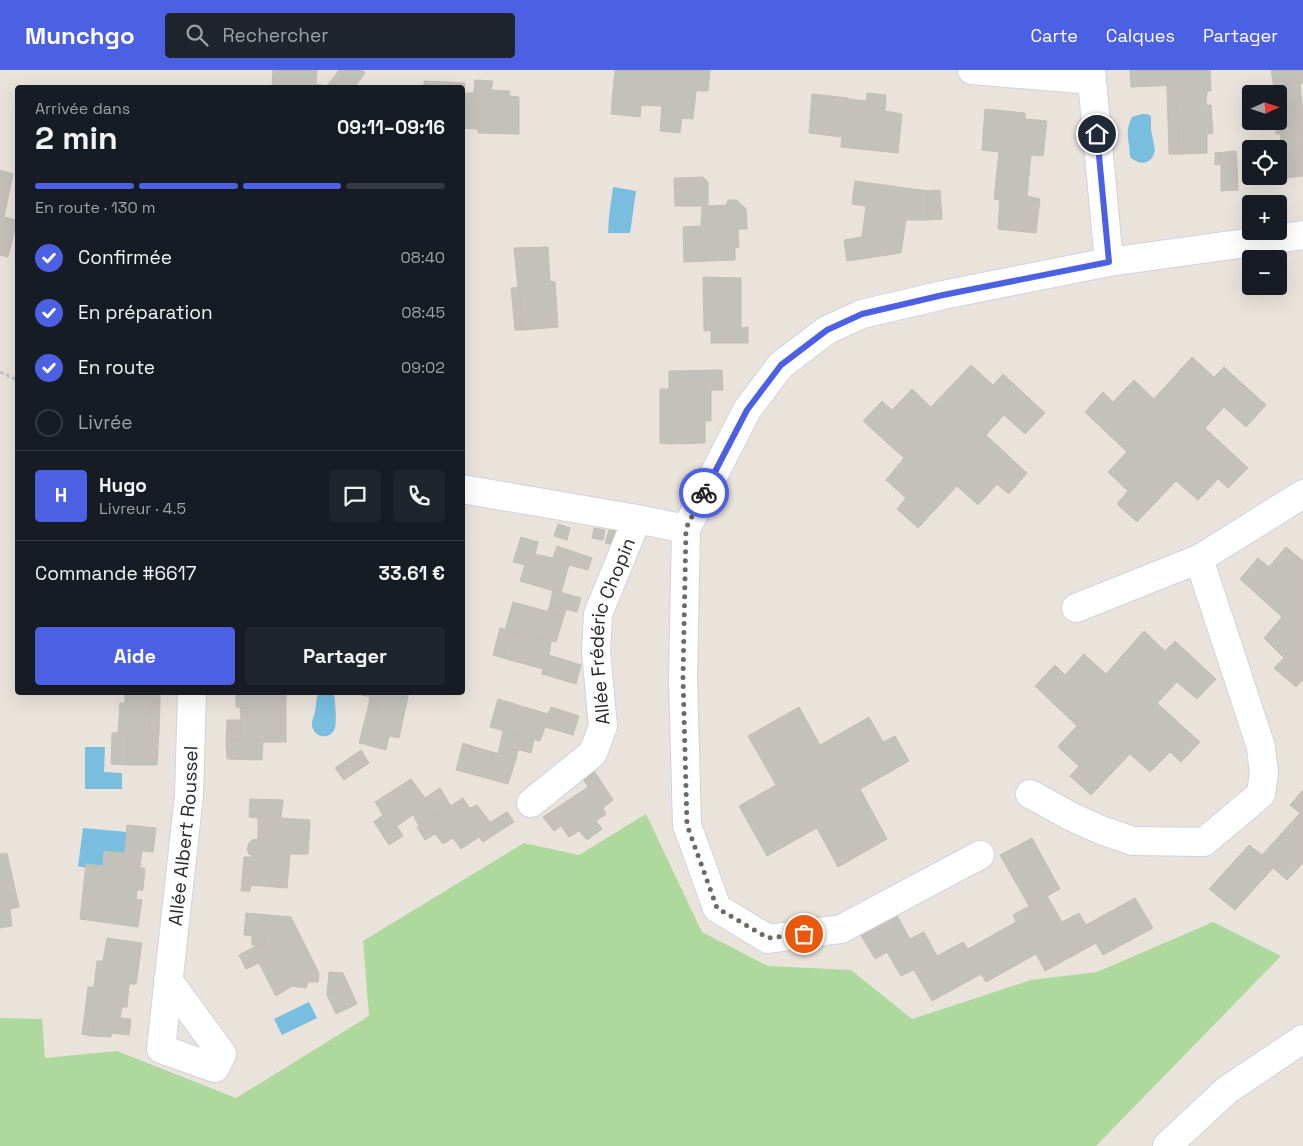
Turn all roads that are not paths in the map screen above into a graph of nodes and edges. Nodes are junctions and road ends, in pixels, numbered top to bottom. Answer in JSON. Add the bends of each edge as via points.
{"nodes":[{"id":1,"x":972,"y":70,"type":"edge"},
{"id":2,"x":1091,"y":75,"type":"edge"},
{"id":3,"x":1300,"y":242,"type":"edge"},
{"id":4,"x":1109,"y":262,"type":"junction"},
{"id":5,"x":465,"y":490,"type":"edge"},
{"id":6,"x":1303,"y":494,"type":"edge"},
{"id":7,"x":636,"y":519,"type":"junction"},
{"id":8,"x":686,"y":528,"type":"junction"},
{"id":9,"x":1198,"y":559,"type":"junction"},
{"id":10,"x":1076,"y":608,"type":"dead end"},
{"id":11,"x":192,"y":695,"type":"edge"},
{"id":12,"x":1030,"y":794,"type":"dead end"},
{"id":13,"x":531,"y":803,"type":"dead end"},
{"id":14,"x":980,"y":855,"type":"dead end"},
{"id":15,"x":168,"y":980,"type":"dead end"},
{"id":16,"x":1303,"y":1039,"type":"edge"},
{"id":17,"x":1167,"y":1146,"type":"edge"}],
"edges":[{"from":1,"to":2,"type":"street"},
{"from":2,"to":4,"type":"street"},
{"from":3,"to":4,"type":"street"},
{"from":4,"to":8,"type":"street","via":[[862,314],[827,330],[781,365],[747,410]]},
{"from":5,"to":7,"type":"street"},
{"from":6,"to":9,"type":"street"},
{"from":7,"to":8,"type":"street"},
{"from":7,"to":13,"type":"street","name":"Allée Frédéric Chopin","via":[[598,614],[596,652],[602,726],[593,753]]},
{"from":8,"to":14,"type":"street","via":[[683,678],[687,825],[717,908],[768,938],[841,929]]},
{"from":9,"to":10,"type":"street"},
{"from":9,"to":12,"type":"street","via":[[1261,747],[1264,774],[1260,794],[1204,842],[1133,841],[1100,830]]},
{"from":11,"to":15,"type":"street","name":"Allée Albert Roussel","via":[[189,795]]},
{"from":16,"to":17,"type":"street","via":[[1227,1090]]}]}
